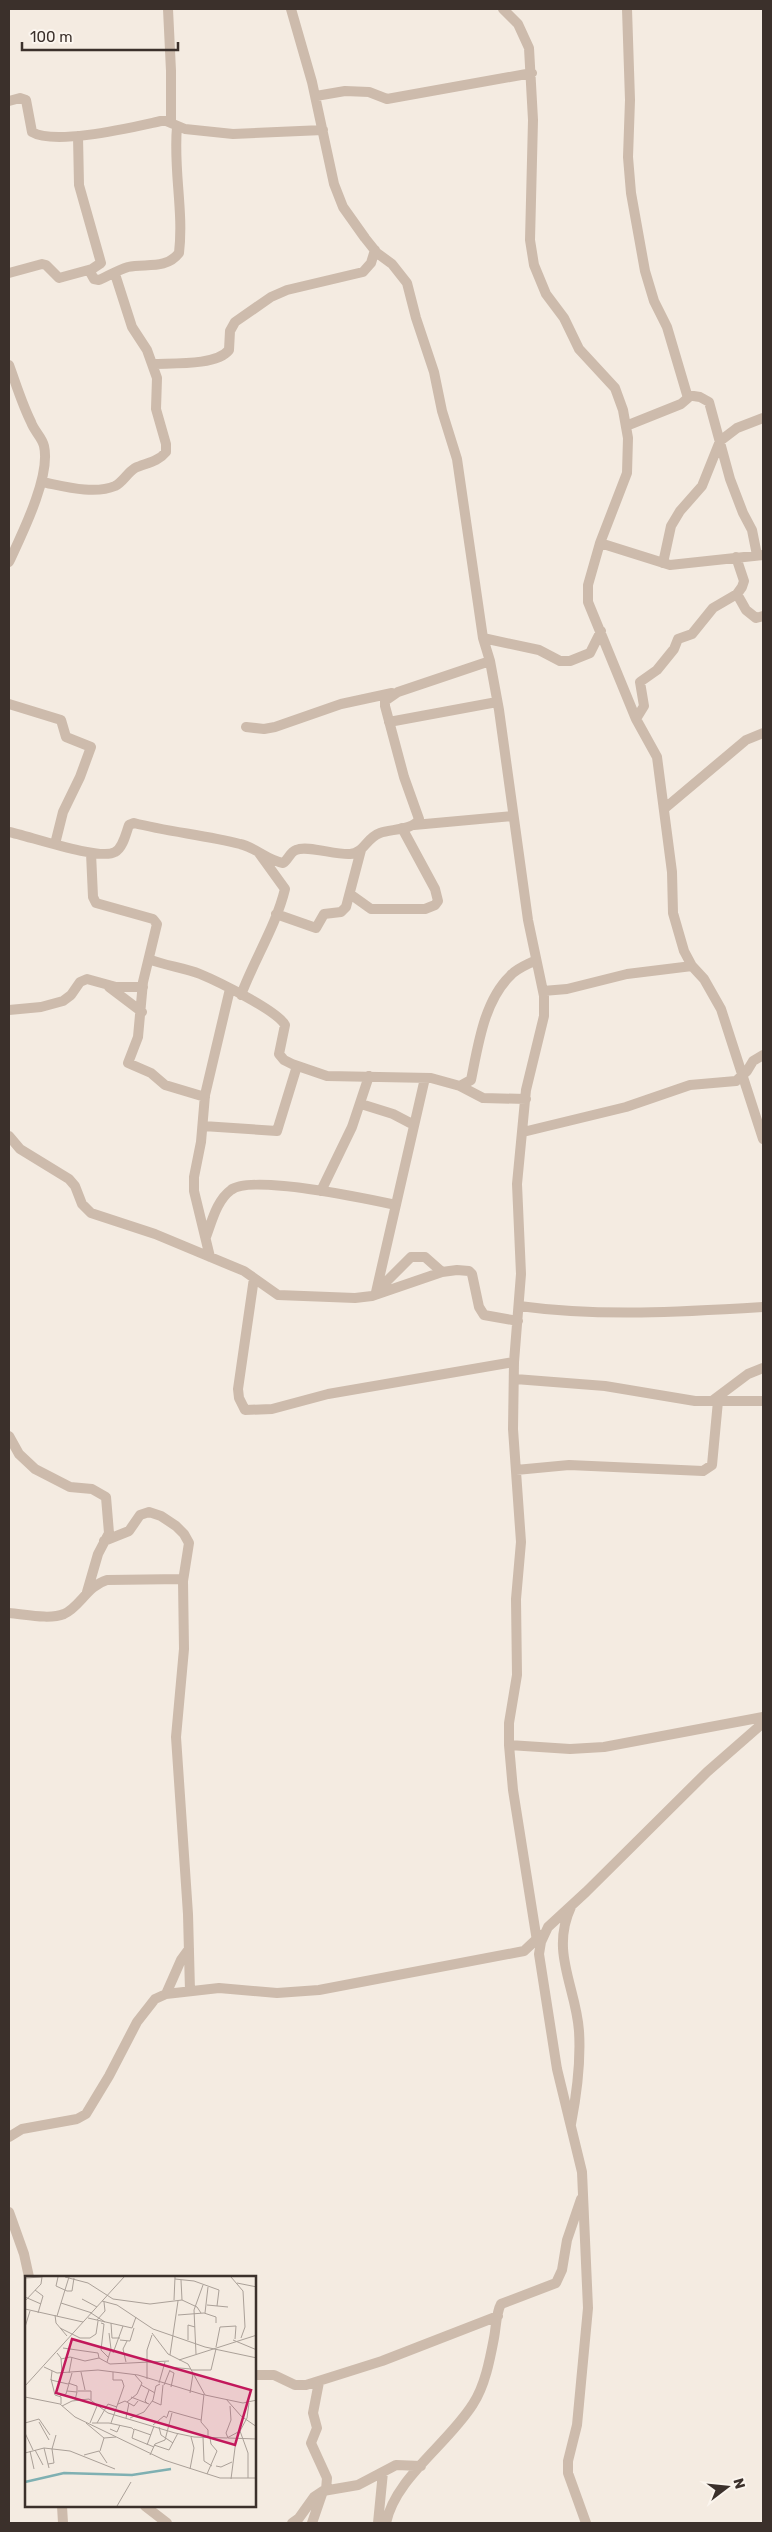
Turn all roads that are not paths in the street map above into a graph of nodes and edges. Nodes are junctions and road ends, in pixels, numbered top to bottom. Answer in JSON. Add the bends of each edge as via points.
{"nodes":[{"id":1,"x":168,"y":9,"type":"edge"},
{"id":2,"x":291,"y":9,"type":"edge"},
{"id":3,"x":503,"y":9,"type":"edge"},
{"id":4,"x":627,"y":9,"type":"edge"},
{"id":5,"x":532,"y":73,"type":"junction"},
{"id":6,"x":316,"y":96,"type":"junction"},
{"id":7,"x":9,"y":101,"type":"edge"},
{"id":8,"x":174,"y":125,"type":"junction"},
{"id":9,"x":323,"y":130,"type":"junction"},
{"id":10,"x":78,"y":136,"type":"junction"},
{"id":11,"x":375,"y":250,"type":"junction"},
{"id":12,"x":89,"y":270,"type":"junction"},
{"id":13,"x":9,"y":273,"type":"edge"},
{"id":14,"x":115,"y":274,"type":"junction"},
{"id":15,"x":153,"y":364,"type":"junction"},
{"id":16,"x":9,"y":365,"type":"edge"},
{"id":17,"x":688,"y":395,"type":"junction"},
{"id":18,"x":763,"y":418,"type":"edge"},
{"id":19,"x":626,"y":426,"type":"junction"},
{"id":20,"x":720,"y":441,"type":"junction"},
{"id":21,"x":42,"y":482,"type":"junction"},
{"id":22,"x":600,"y":543,"type":"junction"},
{"id":23,"x":760,"y":555,"type":"edge"},
{"id":24,"x":736,"y":557,"type":"junction"},
{"id":25,"x":9,"y":562,"type":"edge"},
{"id":26,"x":663,"y":563,"type":"junction"},
{"id":27,"x":737,"y":594,"type":"junction"},
{"id":28,"x":763,"y":616,"type":"edge"},
{"id":29,"x":601,"y":631,"type":"junction"},
{"id":30,"x":483,"y":638,"type":"junction"},
{"id":31,"x":490,"y":662,"type":"junction"},
{"id":32,"x":398,"y":692,"type":"junction"},
{"id":33,"x":497,"y":702,"type":"junction"},
{"id":34,"x":9,"y":704,"type":"edge"},
{"id":35,"x":636,"y":719,"type":"junction"},
{"id":36,"x":389,"y":722,"type":"junction"},
{"id":37,"x":246,"y":728,"type":"dead end"},
{"id":38,"x":763,"y":733,"type":"edge"},
{"id":39,"x":664,"y":809,"type":"junction"},
{"id":40,"x":513,"y":816,"type":"junction"},
{"id":41,"x":414,"y":825,"type":"junction"},
{"id":42,"x":402,"y":828,"type":"junction"},
{"id":43,"x":9,"y":832,"type":"edge"},
{"id":44,"x":55,"y":844,"type":"junction"},
{"id":45,"x":361,"y":850,"type":"junction"},
{"id":46,"x":91,"y":853,"type":"junction"},
{"id":47,"x":259,"y":853,"type":"junction"},
{"id":48,"x":350,"y":894,"type":"junction"},
{"id":49,"x":276,"y":914,"type":"junction"},
{"id":50,"x":148,"y":958,"type":"junction"},
{"id":51,"x":536,"y":960,"type":"junction"},
{"id":52,"x":692,"y":966,"type":"junction"},
{"id":53,"x":104,"y":984,"type":"junction"},
{"id":54,"x":143,"y":987,"type":"junction"},
{"id":55,"x":230,"y":990,"type":"junction"},
{"id":56,"x":543,"y":991,"type":"junction"},
{"id":57,"x":241,"y":995,"type":"junction"},
{"id":58,"x":9,"y":1010,"type":"edge"},
{"id":59,"x":142,"y":1012,"type":"junction"},
{"id":60,"x":763,"y":1055,"type":"edge"},
{"id":61,"x":297,"y":1066,"type":"junction"},
{"id":62,"x":744,"y":1075,"type":"junction"},
{"id":63,"x":369,"y":1076,"type":"junction"},
{"id":64,"x":425,"y":1078,"type":"junction"},
{"id":65,"x":460,"y":1086,"type":"junction"},
{"id":66,"x":205,"y":1097,"type":"junction"},
{"id":67,"x":526,"y":1099,"type":"junction"},
{"id":68,"x":361,"y":1104,"type":"junction"},
{"id":69,"x":414,"y":1125,"type":"junction"},
{"id":70,"x":203,"y":1126,"type":"junction"},
{"id":71,"x":523,"y":1132,"type":"junction"},
{"id":72,"x":10,"y":1139,"type":"edge"},
{"id":73,"x":763,"y":1139,"type":"edge"},
{"id":74,"x":321,"y":1191,"type":"junction"},
{"id":75,"x":396,"y":1206,"type":"junction"},
{"id":76,"x":206,"y":1237,"type":"junction"},
{"id":77,"x":210,"y":1257,"type":"junction"},
{"id":78,"x":442,"y":1272,"type":"junction"},
{"id":79,"x":254,"y":1278,"type":"junction"},
{"id":80,"x":374,"y":1294,"type":"junction"},
{"id":81,"x":519,"y":1306,"type":"junction"},
{"id":82,"x":763,"y":1307,"type":"edge"},
{"id":83,"x":518,"y":1321,"type":"junction"},
{"id":84,"x":514,"y":1362,"type":"junction"},
{"id":85,"x":763,"y":1368,"type":"edge"},
{"id":86,"x":515,"y":1379,"type":"junction"},
{"id":87,"x":715,"y":1401,"type":"junction"},
{"id":88,"x":763,"y":1402,"type":"edge"},
{"id":89,"x":9,"y":1436,"type":"edge"},
{"id":90,"x":516,"y":1470,"type":"junction"},
{"id":91,"x":104,"y":1541,"type":"junction"},
{"id":92,"x":183,"y":1579,"type":"junction"},
{"id":93,"x":87,"y":1592,"type":"junction"},
{"id":94,"x":9,"y":1613,"type":"edge"},
{"id":95,"x":763,"y":1717,"type":"edge"},
{"id":96,"x":763,"y":1723,"type":"edge"},
{"id":97,"x":509,"y":1745,"type":"junction"},
{"id":98,"x":572,"y":1904,"type":"junction"},
{"id":99,"x":548,"y":1926,"type":"junction"},
{"id":100,"x":537,"y":1941,"type":"junction"},
{"id":101,"x":189,"y":1950,"type":"junction"},
{"id":102,"x":190,"y":1991,"type":"junction"},
{"id":103,"x":166,"y":1994,"type":"junction"},
{"id":104,"x":570,"y":2128,"type":"junction"},
{"id":105,"x":9,"y":2137,"type":"edge"},
{"id":106,"x":583,"y":2194,"type":"junction"},
{"id":107,"x":9,"y":2212,"type":"edge"},
{"id":108,"x":29,"y":2276,"type":"edge"},
{"id":109,"x":498,"y":2316,"type":"junction"},
{"id":110,"x":256,"y":2375,"type":"edge"},
{"id":111,"x":319,"y":2382,"type":"junction"},
{"id":112,"x":421,"y":2466,"type":"junction"},
{"id":113,"x":383,"y":2472,"type":"junction"},
{"id":114,"x":324,"y":2491,"type":"junction"},
{"id":115,"x":62,"y":2507,"type":"edge"},
{"id":116,"x":146,"y":2507,"type":"edge"},
{"id":117,"x":63,"y":2523,"type":"edge"},
{"id":118,"x":167,"y":2523,"type":"edge"},
{"id":119,"x":292,"y":2523,"type":"edge"},
{"id":120,"x":312,"y":2523,"type":"edge"},
{"id":121,"x":378,"y":2523,"type":"edge"},
{"id":122,"x":386,"y":2523,"type":"edge"},
{"id":123,"x":586,"y":2523,"type":"edge"}],
"edges":[{"from":1,"to":8,"type":"street"},
{"from":2,"to":6,"type":"street"},
{"from":3,"to":5,"type":"street","via":[[512,16],[527,40]]},
{"from":4,"to":17,"type":"street","via":[[631,193],[652,293],[667,327]]},
{"from":5,"to":6,"type":"street","via":[[387,99],[369,92],[345,91]]},
{"from":5,"to":19,"type":"street","via":[[530,240],[534,265],[546,294],[564,318],[579,349],[615,388]]},
{"from":6,"to":9,"type":"street"},
{"from":7,"to":10,"type":"street","via":[[26,100],[34,134]]},
{"from":8,"to":9,"type":"street","via":[[251,134]]},
{"from":8,"to":10,"type":"street","via":[[160,121]]},
{"from":8,"to":14,"type":"street","via":[[180,204],[179,253],[168,262],[127,268]]},
{"from":9,"to":11,"type":"street","via":[[329,169],[344,207]]},
{"from":10,"to":12,"type":"street","via":[[79,185],[102,260],[99,266]]},
{"from":11,"to":15,"type":"street","via":[[371,263],[363,272],[287,290],[258,305],[235,322],[230,330],[228,350],[221,357]]},
{"from":11,"to":30,"type":"street","via":[[407,283],[434,372],[457,458]]},
{"from":12,"to":13,"type":"street","via":[[59,278],[42,264]]},
{"from":12,"to":14,"type":"street","via":[[96,280]]},
{"from":14,"to":15,"type":"street","via":[[132,327]]},
{"from":15,"to":21,"type":"street","via":[[158,392],[156,409],[166,444],[164,455],[130,471],[116,485],[105,488],[75,488]]},
{"from":16,"to":21,"type":"street","via":[[30,422],[44,443]]},
{"from":17,"to":19,"type":"street","via":[[681,404]]},
{"from":17,"to":20,"type":"street","via":[[709,402]]},
{"from":18,"to":20,"type":"street","via":[[737,428]]},
{"from":19,"to":22,"type":"street","via":[[627,473]]},
{"from":20,"to":23,"type":"street","via":[[737,500]]},
{"from":20,"to":26,"type":"street","via":[[702,486],[671,526]]},
{"from":21,"to":25,"type":"street"},
{"from":22,"to":26,"type":"street"},
{"from":22,"to":29,"type":"street","via":[[588,596]]},
{"from":23,"to":24,"type":"street"},
{"from":24,"to":26,"type":"street","via":[[682,565]]},
{"from":24,"to":27,"type":"street","via":[[744,581]]},
{"from":27,"to":28,"type":"street","via":[[750,614],[756,618]]},
{"from":27,"to":35,"type":"street","via":[[720,602],[694,632],[678,639],[657,670],[640,682],[644,706]]},
{"from":29,"to":30,"type":"street","via":[[590,653],[570,661],[556,660],[539,650]]},
{"from":29,"to":35,"type":"street"},
{"from":30,"to":31,"type":"street"},
{"from":31,"to":32,"type":"street"},
{"from":31,"to":33,"type":"street"},
{"from":32,"to":36,"type":"street","via":[[384,703]]},
{"from":32,"to":37,"type":"street","via":[[341,704],[268,728]]},
{"from":33,"to":36,"type":"street"},
{"from":33,"to":40,"type":"street"},
{"from":34,"to":44,"type":"street","via":[[61,720],[66,737],[91,747],[63,812]]},
{"from":35,"to":39,"type":"street","via":[[657,757]]},
{"from":36,"to":41,"type":"street","via":[[419,814]]},
{"from":38,"to":39,"type":"street","via":[[746,740]]},
{"from":39,"to":52,"type":"street","via":[[672,872],[673,914]]},
{"from":40,"to":41,"type":"street"},
{"from":40,"to":51,"type":"street"},
{"from":41,"to":42,"type":"street"},
{"from":42,"to":45,"type":"street","via":[[370,838]]},
{"from":42,"to":48,"type":"street","via":[[435,889],[436,905],[424,909],[371,909]]},
{"from":43,"to":44,"type":"street"},
{"from":44,"to":46,"type":"street"},
{"from":45,"to":47,"type":"street","via":[[349,854],[328,854],[302,848],[292,852],[283,863]]},
{"from":45,"to":48,"type":"street"},
{"from":46,"to":47,"type":"street","via":[[117,852],[129,825],[134,823],[208,836],[248,846]]},
{"from":46,"to":50,"type":"street","via":[[96,903],[156,922],[157,930]]},
{"from":47,"to":49,"type":"street","via":[[285,887]]},
{"from":48,"to":49,"type":"street","via":[[344,910],[324,914],[316,928]]},
{"from":49,"to":57,"type":"street"},
{"from":50,"to":54,"type":"street"},
{"from":50,"to":55,"type":"street","via":[[200,974]]},
{"from":51,"to":56,"type":"street"},
{"from":51,"to":65,"type":"street","via":[[519,968],[499,990],[490,1008],[471,1080]]},
{"from":52,"to":56,"type":"street","via":[[627,974],[567,989]]},
{"from":52,"to":62,"type":"street","via":[[704,979],[721,1009]]},
{"from":53,"to":54,"type":"street"},
{"from":53,"to":58,"type":"street","via":[[84,980],[63,1001]]},
{"from":53,"to":59,"type":"street"},
{"from":54,"to":59,"type":"street"},
{"from":55,"to":57,"type":"street"},
{"from":55,"to":66,"type":"street"},
{"from":56,"to":67,"type":"street","via":[[544,1016],[528,1074]]},
{"from":57,"to":61,"type":"street","via":[[284,1023],[279,1054]]},
{"from":59,"to":66,"type":"street","via":[[138,1037],[128,1064],[151,1073],[165,1085]]},
{"from":60,"to":62,"type":"street","via":[[754,1060]]},
{"from":61,"to":63,"type":"street","via":[[327,1076]]},
{"from":61,"to":70,"type":"street","via":[[277,1131]]},
{"from":62,"to":71,"type":"street","via":[[736,1081],[690,1086],[626,1107]]},
{"from":62,"to":73,"type":"street"},
{"from":63,"to":64,"type":"street"},
{"from":63,"to":68,"type":"street"},
{"from":64,"to":65,"type":"street"},
{"from":64,"to":69,"type":"street"},
{"from":65,"to":67,"type":"street","via":[[483,1098]]},
{"from":66,"to":70,"type":"street"},
{"from":67,"to":71,"type":"street"},
{"from":68,"to":69,"type":"street"},
{"from":68,"to":74,"type":"street"},
{"from":69,"to":75,"type":"street"},
{"from":70,"to":76,"type":"street","via":[[194,1191]]},
{"from":71,"to":81,"type":"street","via":[[516,1208],[521,1245]]},
{"from":72,"to":77,"type":"street","via":[[20,1149],[69,1179],[82,1204],[91,1213]]},
{"from":74,"to":75,"type":"street"},
{"from":74,"to":76,"type":"street","via":[[290,1186],[239,1185],[224,1196]]},
{"from":75,"to":80,"type":"street"},
{"from":76,"to":77,"type":"street"},
{"from":77,"to":79,"type":"street","via":[[244,1270]]},
{"from":78,"to":80,"type":"street"},
{"from":78,"to":80,"type":"street","via":[[425,1257],[411,1257]]},
{"from":78,"to":83,"type":"street","via":[[470,1271],[481,1312],[492,1318]]},
{"from":79,"to":80,"type":"street","via":[[278,1295]]},
{"from":79,"to":84,"type":"street","via":[[238,1389],[245,1410],[272,1409],[328,1394]]},
{"from":81,"to":82,"type":"street","via":[[559,1311],[687,1312]]},
{"from":81,"to":83,"type":"street"},
{"from":83,"to":84,"type":"street"},
{"from":84,"to":86,"type":"street"},
{"from":85,"to":87,"type":"street","via":[[748,1374]]},
{"from":86,"to":87,"type":"street","via":[[605,1386],[695,1401]]},
{"from":86,"to":90,"type":"street"},
{"from":87,"to":88,"type":"street"},
{"from":87,"to":90,"type":"street","via":[[712,1465],[703,1471],[569,1465]]},
{"from":89,"to":91,"type":"street","via":[[19,1454],[35,1469],[70,1487],[105,1494],[110,1530]]},
{"from":90,"to":97,"type":"street","via":[[521,1542],[516,1599],[517,1675]]},
{"from":91,"to":92,"type":"street","via":[[128,1531],[144,1513],[161,1516],[184,1534],[189,1543]]},
{"from":91,"to":93,"type":"street"},
{"from":92,"to":93,"type":"street","via":[[107,1580]]},
{"from":92,"to":101,"type":"street","via":[[184,1649],[176,1737]]},
{"from":93,"to":94,"type":"street","via":[[70,1610],[61,1614]]},
{"from":95,"to":97,"type":"street","via":[[604,1747]]},
{"from":96,"to":98,"type":"street","via":[[707,1772]]},
{"from":97,"to":100,"type":"street"},
{"from":98,"to":99,"type":"street"},
{"from":98,"to":104,"type":"street","via":[[565,1926],[563,1950],[579,2032],[578,2094]]},
{"from":99,"to":100,"type":"street"},
{"from":99,"to":104,"type":"street","via":[[540,1942],[539,1954]]},
{"from":100,"to":102,"type":"street","via":[[524,1951],[319,1990],[277,1993],[219,1988]]},
{"from":101,"to":102,"type":"street"},
{"from":101,"to":103,"type":"street"},
{"from":102,"to":103,"type":"street"},
{"from":103,"to":105,"type":"street","via":[[155,1999],[137,2022],[86,2114],[77,2119],[22,2129]]},
{"from":104,"to":106,"type":"street","via":[[582,2172]]},
{"from":106,"to":109,"type":"street","via":[[556,2283],[504,2301]]},
{"from":106,"to":123,"type":"street","via":[[588,2308],[568,2473]]},
{"from":107,"to":108,"type":"street"},
{"from":109,"to":111,"type":"street"},
{"from":109,"to":112,"type":"street","via":[[491,2358],[474,2402]]},
{"from":110,"to":111,"type":"street","via":[[274,2375],[300,2386]]},
{"from":111,"to":114,"type":"street","via":[[312,2443],[327,2478]]},
{"from":112,"to":113,"type":"street","via":[[402,2464]]},
{"from":112,"to":122,"type":"street","via":[[394,2498]]},
{"from":113,"to":114,"type":"street","via":[[358,2485]]},
{"from":113,"to":121,"type":"street"},
{"from":114,"to":119,"type":"street","via":[[314,2497]]},
{"from":114,"to":120,"type":"street"},
{"from":115,"to":117,"type":"street"},
{"from":116,"to":118,"type":"street"}]}
